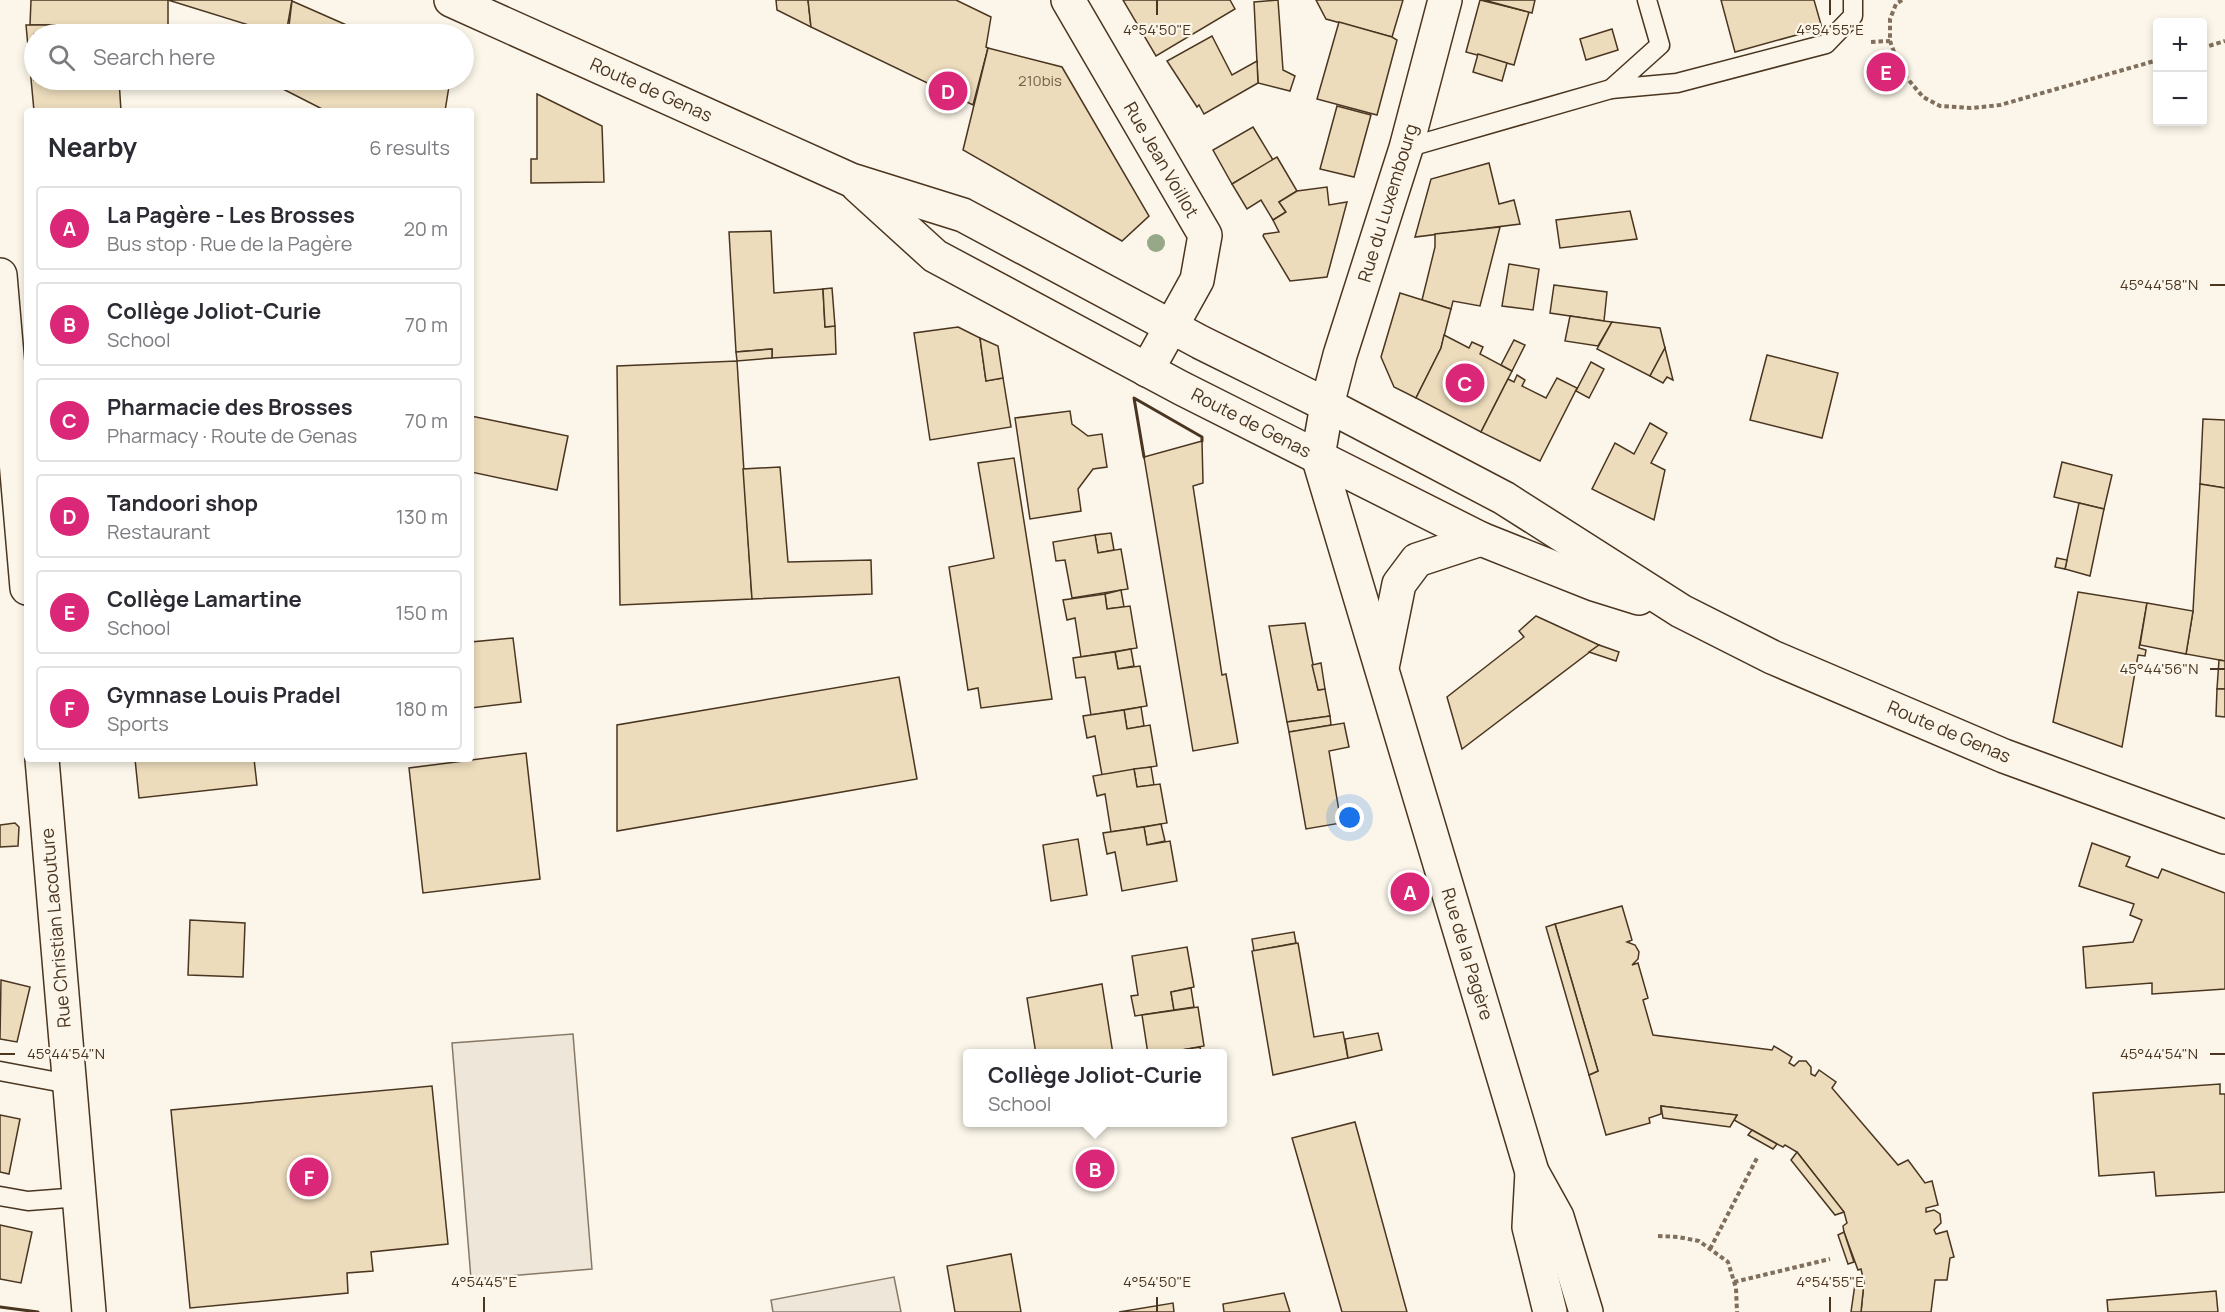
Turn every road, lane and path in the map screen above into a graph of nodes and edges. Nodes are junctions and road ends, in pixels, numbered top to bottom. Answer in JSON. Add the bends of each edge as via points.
{"nodes":[{"id":1,"x":451,"y":0,"type":"edge"},
{"id":2,"x":1068,"y":0,"type":"edge"},
{"id":3,"x":1445,"y":0,"type":"edge"},
{"id":4,"x":1647,"y":0,"type":"edge"},
{"id":5,"x":1853,"y":0,"type":"edge"},
{"id":6,"x":1902,"y":0,"type":"edge"},
{"id":7,"x":2225,"y":41,"type":"edge"},
{"id":8,"x":2207,"y":46,"type":"edge"},
{"id":9,"x":2153,"y":61,"type":"edge"},
{"id":10,"x":1611,"y":89,"type":"junction"},
{"id":11,"x":1406,"y":148,"type":"junction"},
{"id":12,"x":851,"y":180,"type":"junction"},
{"id":13,"x":0,"y":275,"type":"edge"},
{"id":14,"x":1172,"y":326,"type":"junction"},
{"id":15,"x":1147,"y":370,"type":"junction"},
{"id":16,"x":1327,"y":405,"type":"junction"},
{"id":17,"x":1318,"y":456,"type":"junction"},
{"id":18,"x":1481,"y":539,"type":"junction"},
{"id":19,"x":24,"y":553,"type":"edge"},
{"id":20,"x":1681,"y":611,"type":"junction"},
{"id":21,"x":1382,"y":668,"type":"junction"},
{"id":22,"x":42,"y":762,"type":"edge"},
{"id":23,"x":2225,"y":837,"type":"edge"},
{"id":24,"x":0,"y":1071,"type":"edge"},
{"id":25,"x":69,"y":1084,"type":"junction"},
{"id":26,"x":1757,"y":1158,"type":"dead end"},
{"id":27,"x":1532,"y":1172,"type":"junction"},
{"id":28,"x":0,"y":1196,"type":"edge"},
{"id":29,"x":80,"y":1197,"type":"junction"},
{"id":30,"x":1658,"y":1236,"type":"dead end"},
{"id":31,"x":1710,"y":1249,"type":"junction"},
{"id":32,"x":1830,"y":1259,"type":"dead end"},
{"id":33,"x":1734,"y":1282,"type":"junction"},
{"id":34,"x":89,"y":1312,"type":"edge"},
{"id":35,"x":1550,"y":1312,"type":"edge"},
{"id":36,"x":1586,"y":1312,"type":"edge"},
{"id":37,"x":1737,"y":1312,"type":"edge"}],
"edges":[{"from":1,"to":12,"type":"street","name":"Route de Genas"},
{"from":2,"to":14,"type":"street","name":"Rue Jean Voillot","via":[[1205,235],[1197,280]]},
{"from":3,"to":11,"type":"street","name":"Rue du Luxembourg"},
{"from":4,"to":10,"type":"lane","via":[[1660,45]]},
{"from":5,"to":10,"type":"lane","via":[[1853,16],[1826,44],[1677,83]]},
{"from":6,"to":9,"type":"path","via":[[1890,19],[1890,41],[1901,71],[1923,97],[1940,106],[2000,105]]},
{"from":7,"to":8,"type":"path"},
{"from":10,"to":11,"type":"lane"},
{"from":11,"to":16,"type":"street","name":"Rue du Luxembourg"},
{"from":12,"to":14,"type":"street","name":"Route de Genas","via":[[963,215]]},
{"from":12,"to":15,"type":"street","name":"Route de Genas","via":[[935,256]]},
{"from":13,"to":19,"type":"street"},
{"from":14,"to":15,"type":"street","name":"Rue Jean Voillot"},
{"from":14,"to":16,"type":"street","name":"Route de Genas"},
{"from":15,"to":17,"type":"street","name":"Route de Genas"},
{"from":16,"to":17,"type":"street","name":"Rue de la Pagère"},
{"from":16,"to":20,"type":"street","name":"Route de Genas","via":[[1504,498]]},
{"from":17,"to":18,"type":"street","name":"Route de Genas"},
{"from":17,"to":21,"type":"street","name":"Rue de la Pagère"},
{"from":18,"to":20,"type":"street","name":"Route de Genas","via":[[1594,584]]},
{"from":18,"to":21,"type":"street","name":"Rue de la Pagère","via":[[1417,560],[1399,584]]},
{"from":20,"to":23,"type":"street","name":"Route de Genas","via":[[1772,657],[2004,756]]},
{"from":21,"to":27,"type":"street","name":"Rue de la Pagère"},
{"from":22,"to":25,"type":"street","name":"Rue Christian Lacouture"},
{"from":24,"to":25,"type":"lane"},
{"from":25,"to":29,"type":"street","name":"Rue Christian Lacouture"},
{"from":26,"to":31,"type":"path"},
{"from":27,"to":35,"type":"street","name":"Rue de la Pagère","via":[[1529,1227]]},
{"from":27,"to":36,"type":"street","name":"Rue de la Pagère","via":[[1557,1217]]},
{"from":28,"to":29,"type":"lane","via":[[28,1201]]},
{"from":29,"to":34,"type":"street","name":"Rue Christian Lacouture"},
{"from":30,"to":31,"type":"path","via":[[1699,1241]]},
{"from":31,"to":33,"type":"path","via":[[1728,1262]]},
{"from":32,"to":33,"type":"path"},
{"from":33,"to":37,"type":"path"}]}
